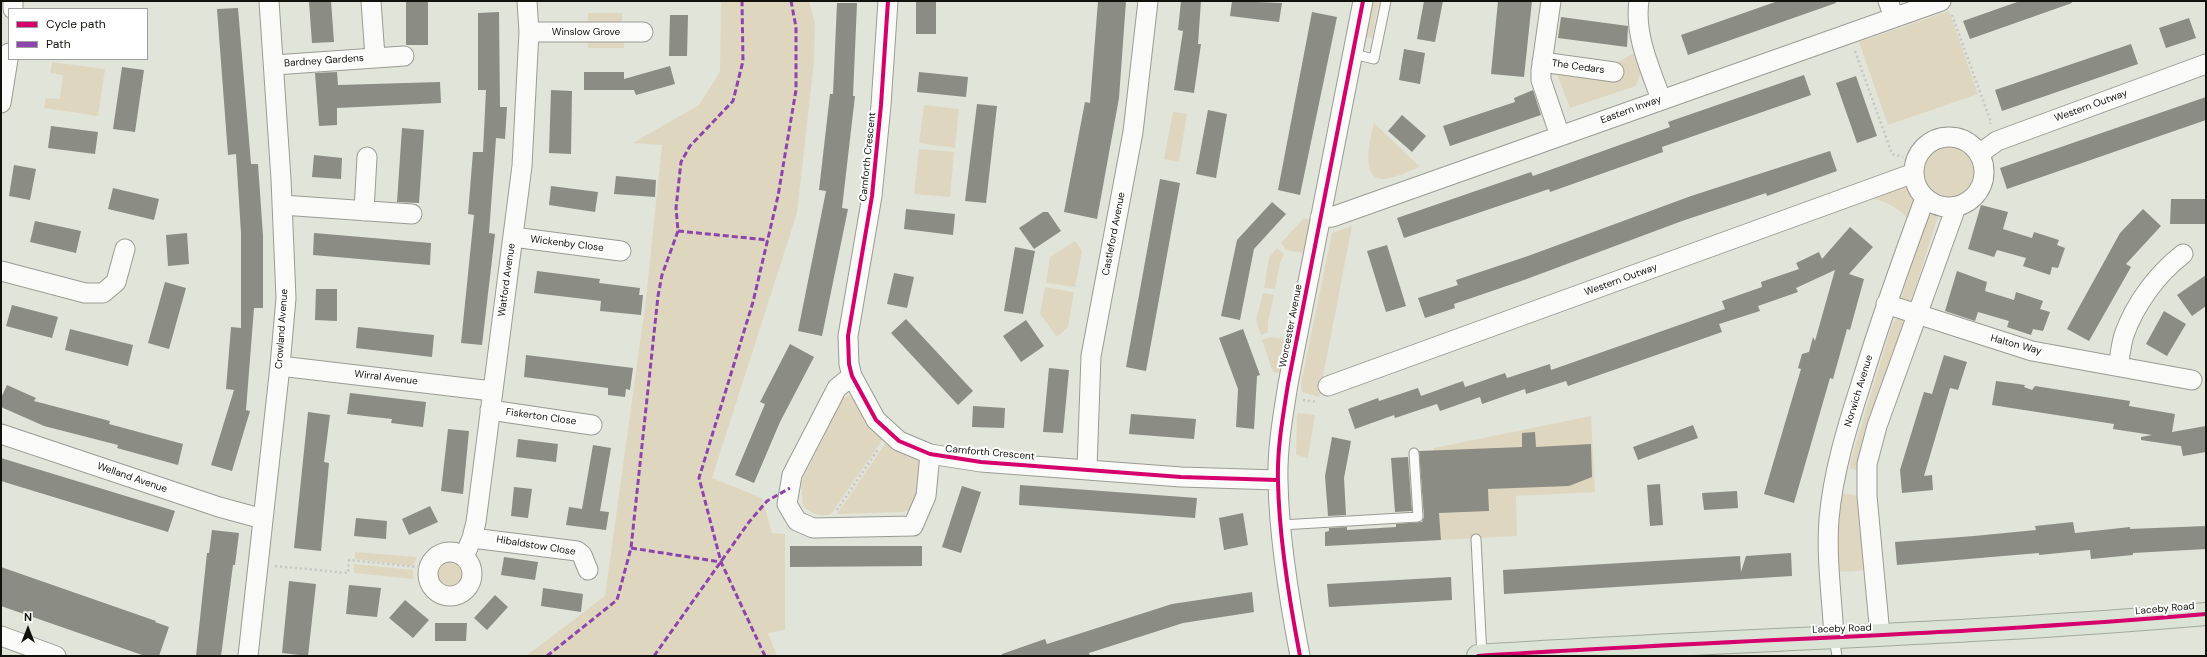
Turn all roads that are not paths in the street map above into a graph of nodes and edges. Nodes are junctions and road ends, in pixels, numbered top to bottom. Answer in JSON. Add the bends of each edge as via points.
{"nodes":[{"id":1,"x":269,"y":1,"type":"edge"},
{"id":2,"x":371,"y":1,"type":"edge"},
{"id":3,"x":526,"y":1,"type":"edge"},
{"id":4,"x":888,"y":1,"type":"edge"},
{"id":5,"x":1148,"y":1,"type":"edge"},
{"id":6,"x":1363,"y":1,"type":"edge"},
{"id":7,"x":1386,"y":1,"type":"edge"},
{"id":8,"x":1551,"y":1,"type":"edge"},
{"id":9,"x":1640,"y":1,"type":"edge"},
{"id":10,"x":1946,"y":5,"type":"edge"},
{"id":11,"x":1891,"y":9,"type":"edge"},
{"id":12,"x":529,"y":32,"type":"junction"},
{"id":13,"x":643,"y":32,"type":"dead end"},
{"id":14,"x":1353,"y":54,"type":"junction"},
{"id":15,"x":404,"y":56,"type":"dead end"},
{"id":16,"x":375,"y":57,"type":"junction"},
{"id":17,"x":8,"y":59,"type":"edge"},
{"id":18,"x":1542,"y":62,"type":"junction"},
{"id":19,"x":2206,"y":64,"type":"edge"},
{"id":20,"x":274,"y":65,"type":"junction"},
{"id":21,"x":1614,"y":72,"type":"dead end"},
{"id":22,"x":1661,"y":99,"type":"junction"},
{"id":23,"x":1,"y":103,"type":"edge"},
{"id":24,"x":1560,"y":136,"type":"junction"},
{"id":25,"x":1975,"y":150,"type":"junction"},
{"id":26,"x":366,"y":157,"type":"dead end"},
{"id":27,"x":1915,"y":167,"type":"junction"},
{"id":28,"x":1925,"y":198,"type":"junction"},
{"id":29,"x":282,"y":205,"type":"junction"},
{"id":30,"x":1956,"y":207,"type":"junction"},
{"id":31,"x":364,"y":211,"type":"junction"},
{"id":32,"x":412,"y":214,"type":"dead end"},
{"id":33,"x":1320,"y":218,"type":"junction"},
{"id":34,"x":513,"y":237,"type":"junction"},
{"id":35,"x":125,"y":249,"type":"dead end"},
{"id":36,"x":621,"y":251,"type":"dead end"},
{"id":37,"x":2183,"y":254,"type":"dead end"},
{"id":38,"x":1,"y":271,"type":"edge"},
{"id":39,"x":1886,"y":304,"type":"junction"},
{"id":40,"x":1917,"y":314,"type":"junction"},
{"id":41,"x":280,"y":366,"type":"junction"},
{"id":42,"x":2118,"y":366,"type":"junction"},
{"id":43,"x":852,"y":376,"type":"junction"},
{"id":44,"x":2192,"y":380,"type":"dead end"},
{"id":45,"x":1328,"y":386,"type":"road end"},
{"id":46,"x":491,"y":400,"type":"junction"},
{"id":47,"x":592,"y":425,"type":"dead end"},
{"id":48,"x":1,"y":434,"type":"edge"},
{"id":49,"x":1414,"y":453,"type":"dead end"},
{"id":50,"x":930,"y":454,"type":"junction"},
{"id":51,"x":1087,"y":468,"type":"junction"},
{"id":52,"x":1836,"y":478,"type":"junction"},
{"id":53,"x":1278,"y":480,"type":"junction"},
{"id":54,"x":1866,"y":481,"type":"junction"},
{"id":55,"x":263,"y":519,"type":"junction"},
{"id":56,"x":1281,"y":525,"type":"junction"},
{"id":57,"x":472,"y":538,"type":"junction"},
{"id":58,"x":1476,"y":539,"type":"dead end"},
{"id":59,"x":464,"y":556,"type":"junction"},
{"id":60,"x":588,"y":570,"type":"dead end"},
{"id":61,"x":2206,"y":614,"type":"edge"},
{"id":62,"x":1880,"y":635,"type":"junction"},
{"id":63,"x":1,"y":636,"type":"edge"},
{"id":64,"x":1836,"y":646,"type":"edge"},
{"id":65,"x":56,"y":656,"type":"edge"},
{"id":66,"x":248,"y":656,"type":"edge"},
{"id":67,"x":1300,"y":656,"type":"edge"},
{"id":68,"x":1478,"y":656,"type":"edge"},
{"id":69,"x":1482,"y":656,"type":"edge"}],
"edges":[{"from":1,"to":20,"type":"street","name":"Crowland Avenue"},
{"from":2,"to":16,"type":"street","name":"Bardney Gardens"},
{"from":3,"to":12,"type":"street","name":"Watford Avenue"},
{"from":4,"to":43,"type":"street","name":"Carnforth Crescent","via":[[872,196],[848,336]]},
{"from":5,"to":51,"type":"street","name":"Castleford Avenue","via":[[1133,132],[1091,356]]},
{"from":6,"to":14,"type":"street","name":"Worcester Avenue"},
{"from":7,"to":14,"type":"lane","via":[[1374,59]]},
{"from":8,"to":18,"type":"street","name":"The Cedars"},
{"from":9,"to":22,"type":"street","via":[[1638,12],[1642,43]]},
{"from":10,"to":11,"type":"street","name":"Eastern Inway"},
{"from":11,"to":22,"type":"street","name":"Eastern Inway","via":[[1849,33]]},
{"from":12,"to":13,"type":"street","name":"Winslow Grove"},
{"from":12,"to":34,"type":"street","name":"Watford Avenue","via":[[524,133]]},
{"from":14,"to":33,"type":"street","name":"Worcester Avenue"},
{"from":15,"to":16,"type":"street","name":"Bardney Gardens"},
{"from":16,"to":20,"type":"street","name":"Bardney Gardens"},
{"from":17,"to":23,"type":"street"},
{"from":18,"to":21,"type":"street","name":"The Cedars"},
{"from":18,"to":24,"type":"street","name":"The Cedars","via":[[1541,80]]},
{"from":19,"to":25,"type":"street","name":"Western Outway"},
{"from":20,"to":29,"type":"street","name":"Crowland Avenue"},
{"from":22,"to":24,"type":"street","name":"Eastern Inway"},
{"from":24,"to":33,"type":"street","name":"Eastern Inway","via":[[1332,217]]},
{"from":25,"to":27,"type":"street","via":[[1956,138],[1940,138],[1922,151]]},
{"from":25,"to":30,"type":"street","via":[[1984,166],[1984,179],[1974,197],[1966,204]]},
{"from":26,"to":31,"type":"street"},
{"from":27,"to":28,"type":"street","via":[[1917,187]]},
{"from":27,"to":45,"type":"street","name":"Western Outway"},
{"from":28,"to":30,"type":"street","via":[[1945,208]]},
{"from":28,"to":39,"type":"street","name":"Norwich Avenue"},
{"from":29,"to":31,"type":"street"},
{"from":29,"to":41,"type":"street","name":"Crowland Avenue","via":[[286,298]]},
{"from":30,"to":40,"type":"street"},
{"from":31,"to":32,"type":"street"},
{"from":33,"to":53,"type":"street","name":"Worcester Avenue","via":[[1286,397]]},
{"from":34,"to":36,"type":"street","name":"Wickenby Close"},
{"from":34,"to":46,"type":"street","name":"Watford Avenue"},
{"from":35,"to":38,"type":"street","via":[[116,282],[102,293],[85,294]]},
{"from":37,"to":42,"type":"street","via":[[2160,275],[2140,304],[2124,335]]},
{"from":39,"to":40,"type":"street"},
{"from":39,"to":52,"type":"street","name":"Norwich Avenue","via":[[1846,431]]},
{"from":40,"to":42,"type":"street","name":"Halton Way","via":[[2032,351]]},
{"from":40,"to":54,"type":"street","via":[[1877,426],[1867,464]]},
{"from":41,"to":46,"type":"street","name":"Wirral Avenue"},
{"from":41,"to":55,"type":"street","name":"Crowland Avenue"},
{"from":42,"to":44,"type":"street","name":"Halton Way"},
{"from":43,"to":50,"type":"street","name":"Carnforth Crescent","via":[[876,420],[899,441]]},
{"from":43,"to":50,"type":"street","name":"Carnforth Crescent","via":[[838,388],[792,475],[787,504],[797,521],[813,528],[913,526],[926,496]]},
{"from":46,"to":47,"type":"street","name":"Fiskerton Close"},
{"from":46,"to":57,"type":"street","name":"Watford Avenue"},
{"from":48,"to":55,"type":"street","name":"Welland Avenue","via":[[219,507]]},
{"from":49,"to":56,"type":"lane","via":[[1418,517]]},
{"from":50,"to":51,"type":"street","name":"Carnforth Crescent","via":[[981,462]]},
{"from":51,"to":53,"type":"street","name":"Carnforth Crescent","via":[[1181,477]]},
{"from":52,"to":54,"type":"street"},
{"from":52,"to":64,"type":"street","name":"Norwich Avenue","via":[[1829,519],[1829,540]]},
{"from":53,"to":56,"type":"street","name":"Worcester Avenue"},
{"from":54,"to":62,"type":"street"},
{"from":55,"to":66,"type":"street","name":"Crowland Avenue"},
{"from":56,"to":67,"type":"street","name":"Worcester Avenue","via":[[1289,598]]},
{"from":57,"to":59,"type":"street","name":"Watford Avenue"},
{"from":57,"to":60,"type":"street","name":"Hibaldstow Close","via":[[577,551],[582,555]]},
{"from":58,"to":69,"type":"lane"},
{"from":59,"to":59,"type":"street","via":[[449,551],[441,553],[430,562],[428,581],[434,590],[447,596],[454,596],[465,590],[472,579],[470,564]]},
{"from":61,"to":62,"type":"highway","name":"Laceby Road"},
{"from":62,"to":64,"type":"highway","name":"Laceby Road"},
{"from":63,"to":65,"type":"street"},
{"from":64,"to":69,"type":"highway","name":"Laceby Road"},
{"from":68,"to":69,"type":"highway","name":"Laceby Road"}]}
